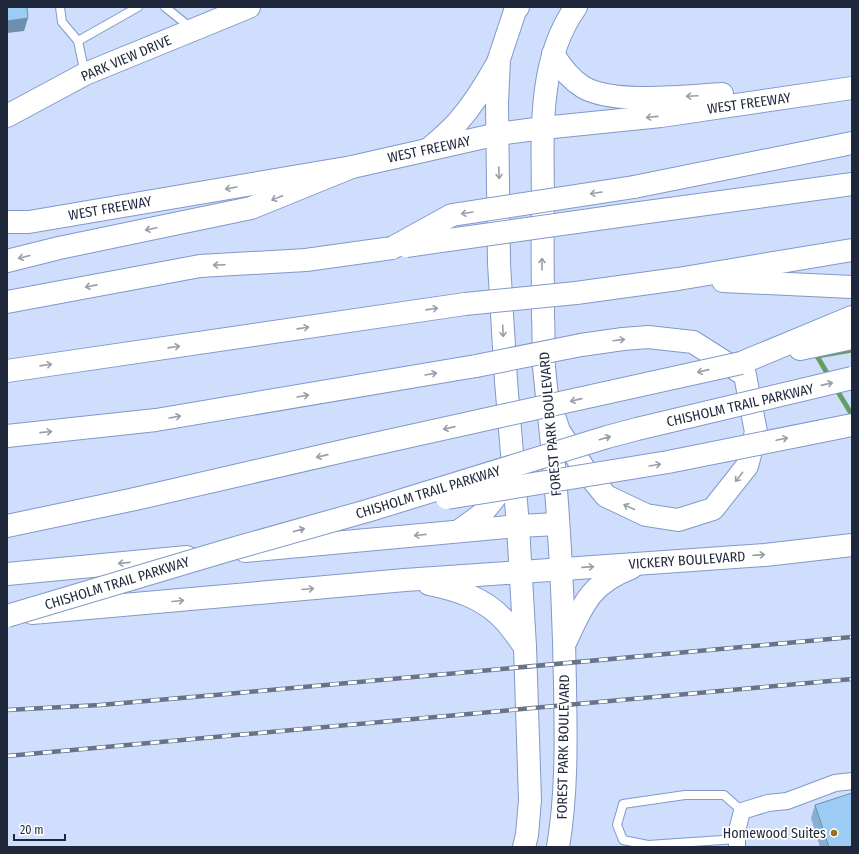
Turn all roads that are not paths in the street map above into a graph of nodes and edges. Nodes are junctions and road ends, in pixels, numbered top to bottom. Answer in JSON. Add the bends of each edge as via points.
{"nodes":[{"id":1,"x":60,"y":7,"type":"edge"},
{"id":2,"x":138,"y":7,"type":"edge"},
{"id":3,"x":165,"y":7,"type":"edge"},
{"id":4,"x":249,"y":7,"type":"edge"},
{"id":5,"x":518,"y":7,"type":"edge"},
{"id":6,"x":576,"y":7,"type":"edge"},
{"id":7,"x":227,"y":11,"type":"edge"},
{"id":8,"x":193,"y":30,"type":"junction"},
{"id":9,"x":78,"y":41,"type":"junction"},
{"id":10,"x":553,"y":54,"type":"junction"},
{"id":11,"x":500,"y":59,"type":"junction"},
{"id":12,"x":85,"y":74,"type":"junction"},
{"id":13,"x":852,"y":88,"type":"edge"},
{"id":14,"x":815,"y":94,"type":"junction"},
{"id":15,"x":7,"y":116,"type":"edge"},
{"id":16,"x":543,"y":128,"type":"junction"},
{"id":17,"x":498,"y":134,"type":"junction"},
{"id":18,"x":852,"y":143,"type":"edge"},
{"id":19,"x":430,"y":148,"type":"junction"},
{"id":20,"x":352,"y":167,"type":"junction"},
{"id":21,"x":852,"y":184,"type":"edge"},
{"id":22,"x":7,"y":222,"type":"edge"},
{"id":23,"x":392,"y":248,"type":"junction"},
{"id":24,"x":852,"y":250,"type":"edge"},
{"id":25,"x":7,"y":262,"type":"edge"},
{"id":26,"x":678,"y":279,"type":"junction"},
{"id":27,"x":852,"y":287,"type":"edge"},
{"id":28,"x":7,"y":302,"type":"edge"},
{"id":29,"x":852,"y":317,"type":"edge"},
{"id":30,"x":852,"y":338,"type":"edge"},
{"id":31,"x":741,"y":363,"type":"junction"},
{"id":32,"x":7,"y":371,"type":"edge"},
{"id":33,"x":852,"y":378,"type":"edge"},
{"id":34,"x":547,"y":395,"type":"junction"},
{"id":35,"x":852,"y":425,"type":"edge"},
{"id":36,"x":7,"y":436,"type":"edge"},
{"id":37,"x":513,"y":461,"type":"junction"},
{"id":38,"x":367,"y":511,"type":"junction"},
{"id":39,"x":558,"y":524,"type":"junction"},
{"id":40,"x":7,"y":526,"type":"edge"},
{"id":41,"x":518,"y":526,"type":"junction"},
{"id":42,"x":459,"y":531,"type":"junction"},
{"id":43,"x":852,"y":545,"type":"edge"},
{"id":44,"x":643,"y":563,"type":"junction"},
{"id":45,"x":561,"y":569,"type":"junction"},
{"id":46,"x":521,"y":572,"type":"junction"},
{"id":47,"x":7,"y":574,"type":"edge"},
{"id":48,"x":405,"y":580,"type":"junction"},
{"id":49,"x":7,"y":616,"type":"edge"},
{"id":50,"x":565,"y":644,"type":"junction"},
{"id":51,"x":525,"y":647,"type":"junction"},
{"id":52,"x":852,"y":781,"type":"edge"},
{"id":53,"x":742,"y":811,"type":"junction"},
{"id":54,"x":737,"y":843,"type":"edge"},
{"id":55,"x":524,"y":847,"type":"edge"},
{"id":56,"x":558,"y":847,"type":"edge"}],
"edges":[{"from":1,"to":9,"type":"lane","via":[[62,22]]},
{"from":2,"to":9,"type":"lane"},
{"from":3,"to":8,"type":"lane"},
{"from":4,"to":7,"type":"main road","name":"PARK VIEW DRIVE"},
{"from":5,"to":11,"type":"main road"},
{"from":6,"to":10,"type":"main road","name":"FOREST PARK BOULEVARD","via":[[560,33]]},
{"from":7,"to":8,"type":"main road","name":"PARK VIEW DRIVE"},
{"from":8,"to":12,"type":"main road","name":"PARK VIEW DRIVE"},
{"from":9,"to":12,"type":"lane"},
{"from":14,"to":10,"type":"main road","one_way":true,"via":[[756,93],[634,98],[617,96],[583,87],[562,69]]},
{"from":10,"to":16,"type":"main road","name":"FOREST PARK BOULEVARD","via":[[548,76]]},
{"from":11,"to":17,"type":"main road"},
{"from":11,"to":19,"type":"main road","via":[[464,116]]},
{"from":12,"to":15,"type":"main road","name":"PARK VIEW DRIVE"},
{"from":13,"to":14,"type":"main road","name":"WEST FREEWAY"},
{"from":14,"to":16,"type":"main road","name":"WEST FREEWAY","one_way":true,"via":[[661,116]]},
{"from":16,"to":17,"type":"main road","name":"WEST FREEWAY"},
{"from":34,"to":16,"type":"main road","name":"FOREST PARK BOULEVARD","one_way":true,"via":[[542,264]]},
{"from":17,"to":19,"type":"main road","name":"WEST FREEWAY"},
{"from":17,"to":37,"type":"main road","one_way":true,"via":[[499,263]]},
{"from":18,"to":23,"type":"main road","one_way":true,"bridge":true,"via":[[634,187],[452,215]]},
{"from":19,"to":20,"type":"main road","name":"WEST FREEWAY"},
{"from":20,"to":22,"type":"main road","name":"WEST FREEWAY","one_way":true,"via":[[29,222]]},
{"from":20,"to":25,"type":"main road","one_way":true,"via":[[251,208],[59,248]]},
{"from":21,"to":23,"type":"main road","bridge":true},
{"from":23,"to":28,"type":"main road","one_way":true,"via":[[306,260],[200,266]]},
{"from":24,"to":26,"type":"main road"},
{"from":26,"to":27,"type":"main road"},
{"from":32,"to":26,"type":"main road","one_way":true,"bridge":true,"via":[[465,304],[576,293]]},
{"from":29,"to":31,"type":"main road"},
{"from":30,"to":31,"type":"main road"},
{"from":31,"to":40,"type":"main road","one_way":true,"bridge":true},
{"from":38,"to":33,"type":"main road","name":"CHISHOLM TRAIL PARKWAY","one_way":true,"bridge":true,"via":[[637,429]]},
{"from":36,"to":34,"type":"main road","one_way":true,"bridge":true,"via":[[156,420],[476,366],[581,345],[648,337],[694,342],[745,375],[756,432],[747,466],[714,509],[678,520],[646,515],[606,496],[587,473],[559,431]]},
{"from":34,"to":39,"type":"main road","name":"FOREST PARK BOULEVARD"},
{"from":38,"to":35,"type":"main road","one_way":true,"bridge":true,"via":[[668,462]]},
{"from":37,"to":41,"type":"main road"},
{"from":37,"to":42,"type":"main road","via":[[504,486],[481,515]]},
{"from":49,"to":38,"type":"main road","name":"CHISHOLM TRAIL PARKWAY","one_way":true,"bridge":true},
{"from":39,"to":41,"type":"main road"},
{"from":39,"to":45,"type":"main road","name":"FOREST PARK BOULEVARD"},
{"from":41,"to":42,"type":"main road"},
{"from":41,"to":46,"type":"main road"},
{"from":42,"to":47,"type":"main road","one_way":true},
{"from":44,"to":43,"type":"main road","name":"VICKERY BOULEVARD","one_way":true,"via":[[765,555]]},
{"from":45,"to":44,"type":"main road","name":"VICKERY BOULEVARD","one_way":true},
{"from":44,"to":50,"type":"main road","via":[[619,572],[594,591],[584,603]]},
{"from":45,"to":46,"type":"main road","name":"VICKERY BOULEVARD"},
{"from":45,"to":50,"type":"main road","name":"FOREST PARK BOULEVARD"},
{"from":46,"to":48,"type":"main road","name":"VICKERY BOULEVARD"},
{"from":46,"to":51,"type":"main road"},
{"from":49,"to":48,"type":"main road","one_way":true},
{"from":48,"to":51,"type":"main road","via":[[446,588],[479,600],[506,622]]},
{"from":50,"to":56,"type":"main road","name":"FOREST PARK BOULEVARD","via":[[565,774]]},
{"from":51,"to":55,"type":"main road","via":[[530,800]]},
{"from":52,"to":53,"type":"street","via":[[835,783],[787,801],[768,803]]},
{"from":53,"to":54,"type":"street"},
{"from":53,"to":54,"type":"lane","via":[[724,795],[685,794],[623,804],[617,826],[622,840],[648,845]]}]}
